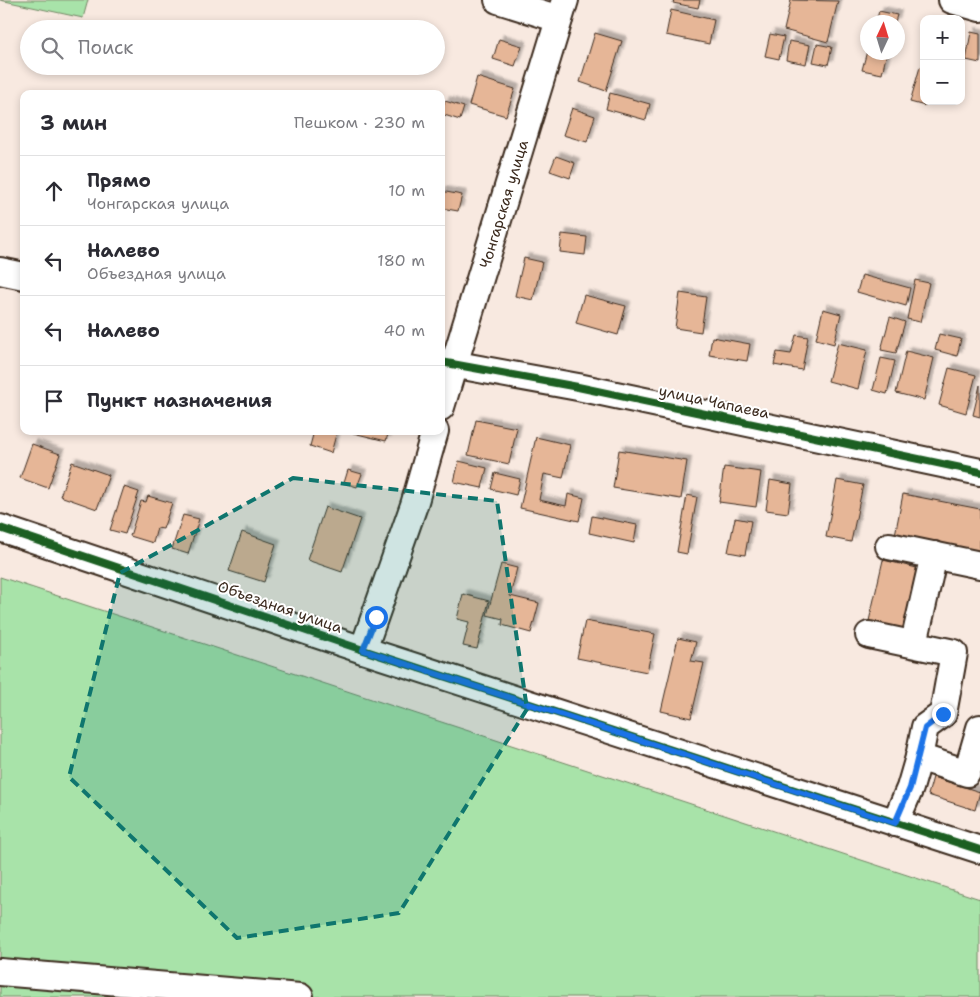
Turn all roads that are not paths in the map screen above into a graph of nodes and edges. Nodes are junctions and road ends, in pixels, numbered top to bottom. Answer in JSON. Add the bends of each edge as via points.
{"nodes":[{"id":1,"x":498,"y":0,"type":"edge"},
{"id":2,"x":952,"y":0,"type":"edge"},
{"id":3,"x":980,"y":8,"type":"edge"},
{"id":4,"x":562,"y":9,"type":"edge"},
{"id":5,"x":0,"y":271,"type":"edge"},
{"id":6,"x":20,"y":275,"type":"edge"},
{"id":7,"x":448,"y":363,"type":"edge"},
{"id":8,"x":445,"y":382,"type":"edge"},
{"id":9,"x":433,"y":435,"type":"edge"},
{"id":10,"x":980,"y":472,"type":"edge"},
{"id":11,"x":0,"y":528,"type":"edge"},
{"id":12,"x":889,"y":546,"type":"dead end"},
{"id":13,"x":934,"y":555,"type":"junction"},
{"id":14,"x":980,"y":564,"type":"edge"},
{"id":15,"x":869,"y":635,"type":"dead end"},
{"id":16,"x":914,"y":643,"type":"junction"},
{"id":17,"x":363,"y":650,"type":"junction"},
{"id":18,"x":980,"y":728,"type":"edge"},
{"id":19,"x":919,"y":757,"type":"junction"},
{"id":20,"x":895,"y":823,"type":"junction"},
{"id":21,"x":980,"y":850,"type":"edge"},
{"id":22,"x":0,"y":972,"type":"edge"},
{"id":23,"x":57,"y":988,"type":"edge"},
{"id":24,"x":251,"y":994,"type":"edge"},
{"id":25,"x":300,"y":997,"type":"edge"}],
"edges":[{"from":1,"to":4,"type":"street"},
{"from":2,"to":3,"type":"street"},
{"from":4,"to":7,"type":"street","name":"Чонгарская улица"},
{"from":5,"to":6,"type":"street"},
{"from":7,"to":8,"type":"street","name":"Чонгарская улица"},
{"from":7,"to":10,"type":"street","name":"улица Чапаева","via":[[578,387]]},
{"from":9,"to":17,"type":"street","via":[[414,505]]},
{"from":11,"to":17,"type":"street","name":"Объездная улица"},
{"from":12,"to":13,"type":"street"},
{"from":13,"to":14,"type":"street"},
{"from":13,"to":16,"type":"street"},
{"from":15,"to":16,"type":"street"},
{"from":16,"to":19,"type":"street","via":[[954,653],[943,714],[925,728]]},
{"from":17,"to":20,"type":"street","name":"Объездная улица"},
{"from":18,"to":19,"type":"street","via":[[967,773]]},
{"from":19,"to":20,"type":"street"},
{"from":20,"to":21,"type":"street","name":"Объездная улица"},
{"from":22,"to":23,"type":"street"},
{"from":23,"to":24,"type":"street"},
{"from":24,"to":25,"type":"street"}]}
